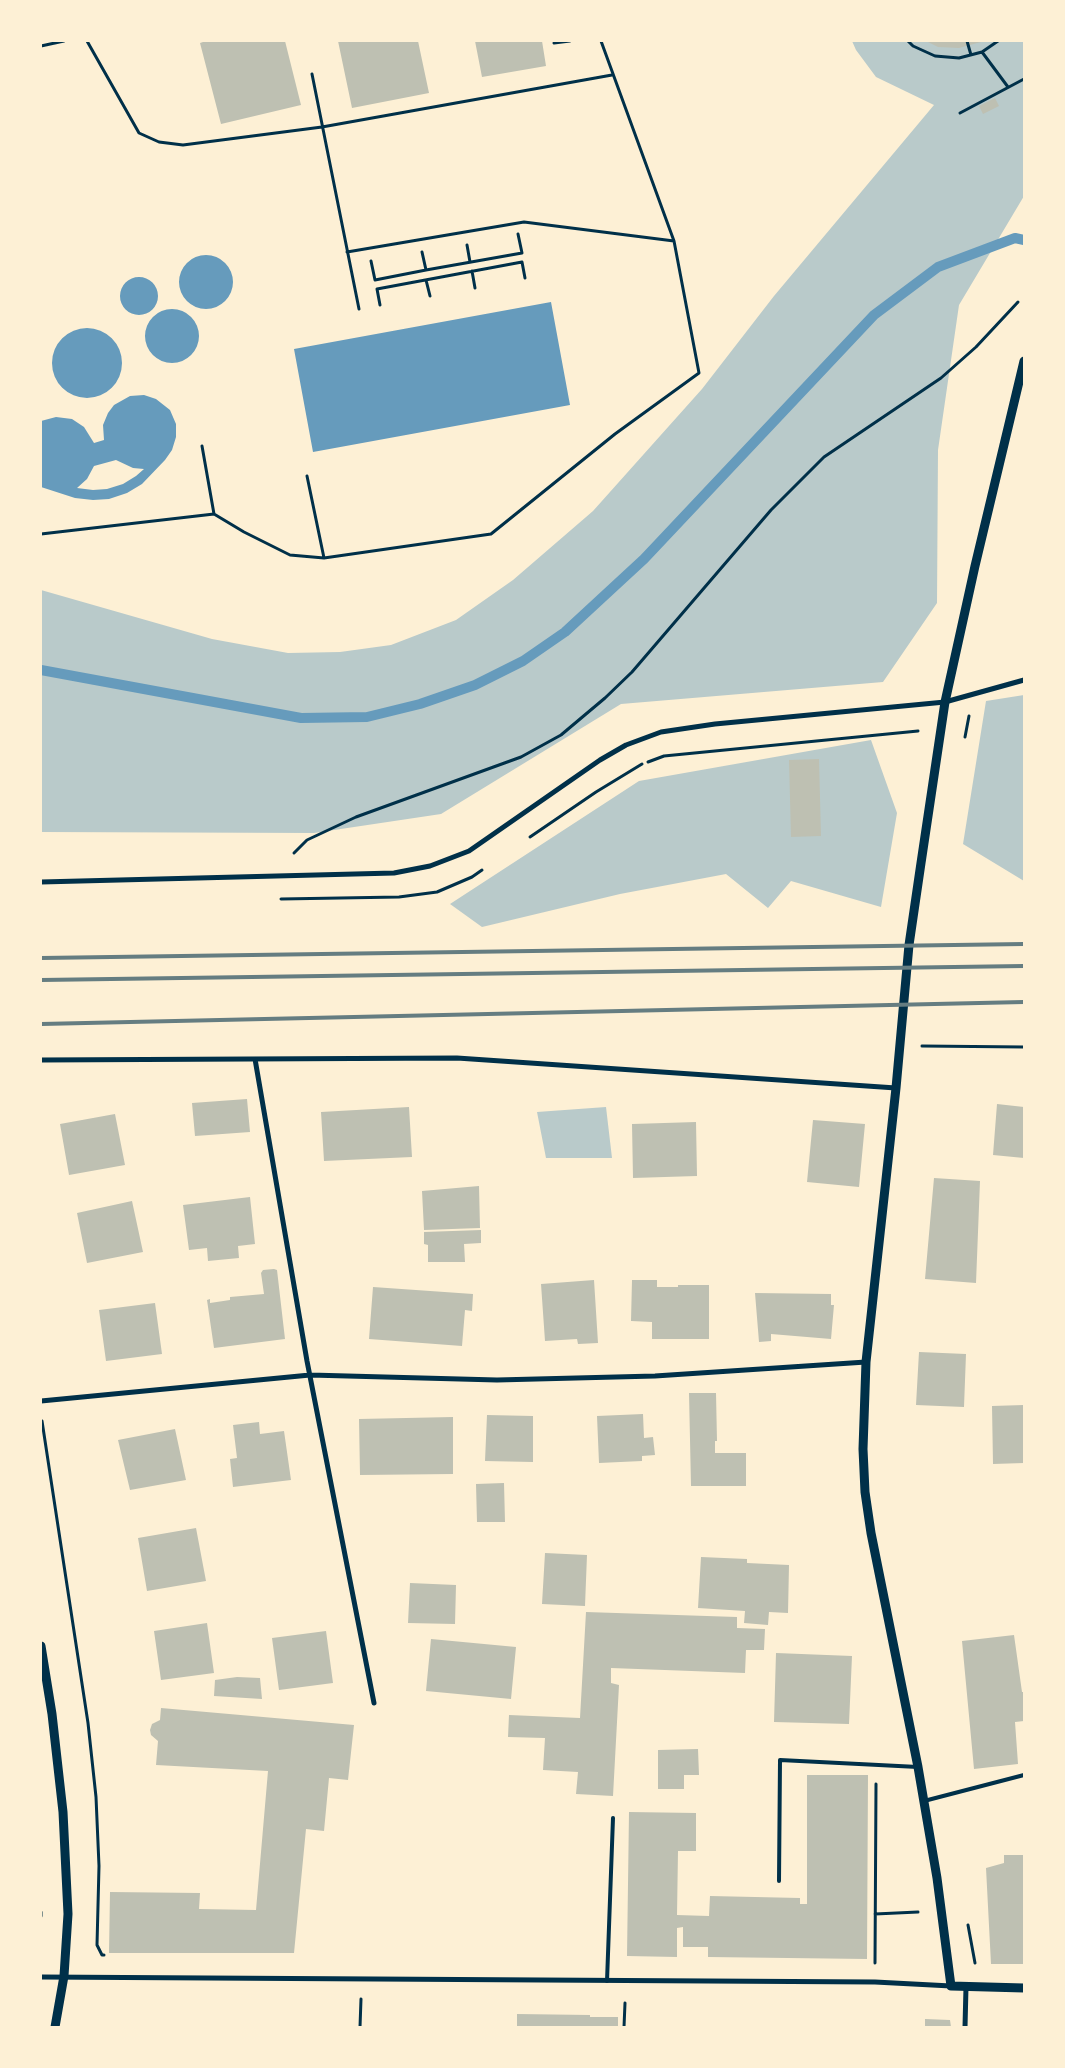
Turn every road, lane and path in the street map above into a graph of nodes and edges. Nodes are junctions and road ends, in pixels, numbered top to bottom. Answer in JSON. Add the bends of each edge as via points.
{"nodes":[{"id":1,"x":64,"y":41,"type":"edge"},
{"id":2,"x":87,"y":41,"type":"edge"},
{"id":3,"x":570,"y":41,"type":"edge"},
{"id":4,"x":601,"y":41,"type":"edge"},
{"id":5,"x":908,"y":41,"type":"edge"},
{"id":6,"x":967,"y":41,"type":"edge"},
{"id":7,"x":998,"y":41,"type":"edge"},
{"id":8,"x":554,"y":43,"type":"dead end"},
{"id":9,"x":41,"y":46,"type":"edge"},
{"id":10,"x":982,"y":52,"type":"junction"},
{"id":11,"x":970,"y":55,"type":"junction"},
{"id":12,"x":312,"y":74,"type":"dead end"},
{"id":13,"x":612,"y":74,"type":"junction"},
{"id":14,"x":1024,"y":79,"type":"edge"},
{"id":15,"x":1008,"y":87,"type":"junction"},
{"id":16,"x":960,"y":113,"type":"dead end"},
{"id":17,"x":322,"y":127,"type":"junction"},
{"id":18,"x":518,"y":234,"type":"dead end"},
{"id":19,"x":674,"y":241,"type":"junction"},
{"id":20,"x":467,"y":245,"type":"dead end"},
{"id":21,"x":347,"y":252,"type":"junction"},
{"id":22,"x":422,"y":252,"type":"dead end"},
{"id":23,"x":371,"y":261,"type":"dead end"},
{"id":24,"x":470,"y":262,"type":"junction"},
{"id":25,"x":426,"y":270,"type":"junction"},
{"id":26,"x":472,"y":271,"type":"junction"},
{"id":27,"x":525,"y":278,"type":"dead end"},
{"id":28,"x":426,"y":280,"type":"junction"},
{"id":29,"x":475,"y":288,"type":"dead end"},
{"id":30,"x":430,"y":296,"type":"dead end"},
{"id":31,"x":1018,"y":302,"type":"dead end"},
{"id":32,"x":380,"y":305,"type":"dead end"},
{"id":33,"x":358,"y":309,"type":"dead end"},
{"id":34,"x":1024,"y":361,"type":"edge"},
{"id":35,"x":202,"y":446,"type":"dead end"},
{"id":36,"x":307,"y":476,"type":"dead end"},
{"id":37,"x":214,"y":514,"type":"junction"},
{"id":38,"x":41,"y":534,"type":"edge"},
{"id":39,"x":324,"y":558,"type":"junction"},
{"id":40,"x":1024,"y":680,"type":"edge"},
{"id":41,"x":972,"y":695,"type":"junction"},
{"id":42,"x":946,"y":702,"type":"junction"},
{"id":43,"x":964,"y":742,"type":"dead end"},
{"id":44,"x":294,"y":853,"type":"dead end"},
{"id":45,"x":41,"y":882,"type":"edge"},
{"id":46,"x":921,"y":1038,"type":"dead end"},
{"id":47,"x":1024,"y":1047,"type":"edge"},
{"id":48,"x":255,"y":1059,"type":"junction"},
{"id":49,"x":41,"y":1060,"type":"edge"},
{"id":50,"x":896,"y":1088,"type":"junction"},
{"id":51,"x":866,"y":1362,"type":"junction"},
{"id":52,"x":310,"y":1375,"type":"junction"},
{"id":53,"x":41,"y":1401,"type":"edge"},
{"id":54,"x":41,"y":1415,"type":"edge"},
{"id":55,"x":41,"y":1646,"type":"edge"},
{"id":56,"x":374,"y":1703,"type":"dead end"},
{"id":57,"x":876,"y":1765,"type":"junction"},
{"id":58,"x":918,"y":1767,"type":"junction"},
{"id":59,"x":1024,"y":1775,"type":"edge"},
{"id":60,"x":924,"y":1802,"type":"junction"},
{"id":61,"x":613,"y":1818,"type":"dead end"},
{"id":62,"x":779,"y":1881,"type":"dead end"},
{"id":63,"x":968,"y":1919,"type":"dead end"},
{"id":64,"x":110,"y":1955,"type":"dead end"},
{"id":65,"x":979,"y":1969,"type":"dead end"},
{"id":66,"x":64,"y":1976,"type":"junction"},
{"id":67,"x":41,"y":1977,"type":"edge"},
{"id":68,"x":361,"y":1978,"type":"junction"},
{"id":69,"x":607,"y":1981,"type":"junction"},
{"id":70,"x":875,"y":1982,"type":"junction"},
{"id":71,"x":950,"y":1986,"type":"junction"},
{"id":72,"x":966,"y":1987,"type":"junction"},
{"id":73,"x":1024,"y":1988,"type":"edge"},
{"id":74,"x":625,"y":2003,"type":"dead end"},
{"id":75,"x":56,"y":2027,"type":"edge"},
{"id":76,"x":360,"y":2027,"type":"edge"},
{"id":77,"x":624,"y":2027,"type":"edge"},
{"id":78,"x":965,"y":2027,"type":"edge"}],
"edges":[{"from":1,"to":9,"type":"path"},
{"from":2,"to":17,"type":"path","via":[[139,133],[159,142],[183,145]]},
{"from":3,"to":8,"type":"path"},
{"from":4,"to":13,"type":"path"},
{"from":5,"to":11,"type":"path","via":[[935,56],[959,58]]},
{"from":6,"to":11,"type":"path"},
{"from":7,"to":10,"type":"path"},
{"from":10,"to":11,"type":"path"},
{"from":10,"to":15,"type":"path"},
{"from":12,"to":17,"type":"path"},
{"from":13,"to":17,"type":"path"},
{"from":13,"to":19,"type":"path"},
{"from":14,"to":15,"type":"path"},
{"from":15,"to":16,"type":"path"},
{"from":17,"to":21,"type":"path"},
{"from":18,"to":24,"type":"path","via":[[522,253]]},
{"from":19,"to":21,"type":"path","via":[[524,222]]},
{"from":19,"to":39,"type":"path","via":[[699,373],[614,434],[491,534]]},
{"from":20,"to":24,"type":"path"},
{"from":21,"to":33,"type":"path"},
{"from":22,"to":25,"type":"path"},
{"from":23,"to":25,"type":"path","via":[[375,280]]},
{"from":24,"to":25,"type":"path"},
{"from":26,"to":27,"type":"path","via":[[522,262]]},
{"from":26,"to":28,"type":"path"},
{"from":26,"to":29,"type":"path"},
{"from":28,"to":30,"type":"path"},
{"from":28,"to":32,"type":"path","via":[[377,289]]},
{"from":31,"to":44,"type":"path","via":[[942,378],[824,457],[771,510],[632,672],[561,735],[521,756],[356,817],[307,840]]},
{"from":34,"to":42,"type":"street","via":[[974,566]]},
{"from":35,"to":37,"type":"path"},
{"from":36,"to":39,"type":"path"},
{"from":37,"to":38,"type":"path"},
{"from":37,"to":39,"type":"path","via":[[290,555]]},
{"from":40,"to":41,"type":"street"},
{"from":41,"to":42,"type":"street"},
{"from":41,"to":43,"type":"path"},
{"from":42,"to":45,"type":"street","via":[[661,732],[626,744],[469,851],[430,866],[394,873]]},
{"from":42,"to":50,"type":"street","via":[[909,946]]},
{"from":46,"to":47,"type":"path","via":[[920,1046]]},
{"from":48,"to":49,"type":"street"},
{"from":48,"to":50,"type":"street","via":[[457,1058]]},
{"from":48,"to":52,"type":"street"},
{"from":50,"to":51,"type":"street"},
{"from":51,"to":52,"type":"street","via":[[655,1376],[497,1380]]},
{"from":51,"to":58,"type":"street","via":[[865,1492],[879,1579]]},
{"from":52,"to":53,"type":"street"},
{"from":52,"to":56,"type":"street"},
{"from":54,"to":64,"type":"path","via":[[88,1723],[96,1797],[99,1866],[97,1945],[102,1955]]},
{"from":55,"to":66,"type":"street","via":[[63,1812],[68,1914]]},
{"from":57,"to":58,"type":"lane"},
{"from":57,"to":62,"type":"lane","via":[[780,1760]]},
{"from":57,"to":70,"type":"path"},
{"from":58,"to":60,"type":"street"},
{"from":59,"to":60,"type":"lane"},
{"from":60,"to":71,"type":"street"},
{"from":61,"to":69,"type":"lane"},
{"from":63,"to":65,"type":"path","via":[[973,1962]]},
{"from":66,"to":67,"type":"street"},
{"from":66,"to":68,"type":"street"},
{"from":66,"to":75,"type":"street"},
{"from":68,"to":69,"type":"street"},
{"from":68,"to":76,"type":"path"},
{"from":69,"to":70,"type":"street"},
{"from":70,"to":71,"type":"street"},
{"from":71,"to":72,"type":"street"},
{"from":72,"to":73,"type":"street"},
{"from":72,"to":78,"type":"street"},
{"from":74,"to":77,"type":"path"}]}
